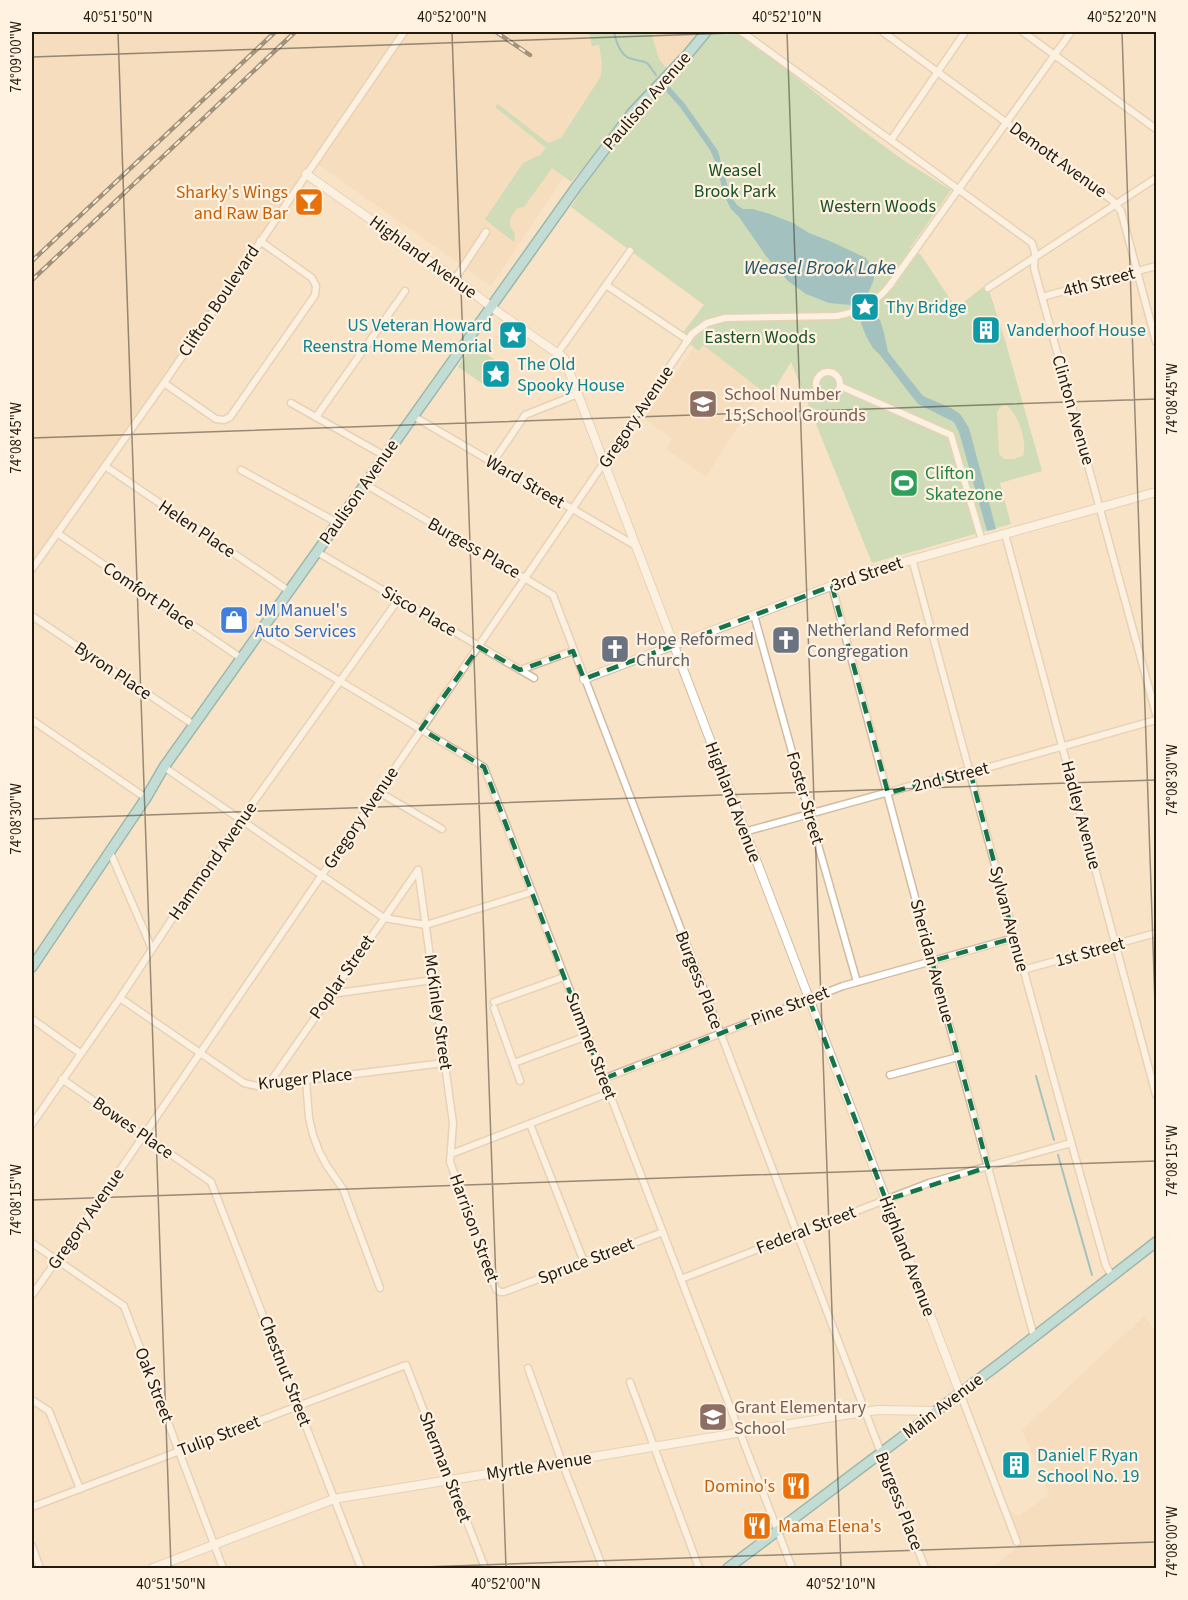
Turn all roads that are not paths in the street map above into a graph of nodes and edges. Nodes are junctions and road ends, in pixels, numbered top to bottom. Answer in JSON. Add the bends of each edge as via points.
{"nodes":[{"id":1,"x":404,"y":32,"type":"edge"},
{"id":2,"x":706,"y":32,"type":"edge"},
{"id":3,"x":742,"y":32,"type":"edge"},
{"id":4,"x":883,"y":32,"type":"edge"},
{"id":5,"x":965,"y":32,"type":"edge"},
{"id":6,"x":1023,"y":32,"type":"edge"},
{"id":7,"x":1071,"y":32,"type":"edge"},
{"id":8,"x":1054,"y":55,"type":"junction"},
{"id":9,"x":938,"y":71,"type":"junction"},
{"id":10,"x":1005,"y":122,"type":"junction"},
{"id":11,"x":1156,"y":129,"type":"edge"},
{"id":12,"x":891,"y":140,"type":"junction"},
{"id":13,"x":306,"y":174,"type":"junction"},
{"id":14,"x":1156,"y":178,"type":"edge"},
{"id":15,"x":957,"y":190,"type":"junction"},
{"id":16,"x":1116,"y":204,"type":"junction"},
{"id":17,"x":486,"y":232,"type":"dead end"},
{"id":18,"x":260,"y":242,"type":"junction"},
{"id":19,"x":630,"y":251,"type":"dead end"},
{"id":20,"x":1034,"y":258,"type":"junction"},
{"id":21,"x":1156,"y":266,"type":"edge"},
{"id":22,"x":1137,"y":271,"type":"junction"},
{"id":23,"x":455,"y":279,"type":"junction"},
{"id":24,"x":606,"y":285,"type":"junction"},
{"id":25,"x":988,"y":288,"type":"dead end"},
{"id":26,"x":405,"y":291,"type":"dead end"},
{"id":27,"x":1042,"y":297,"type":"junction"},
{"id":28,"x":490,"y":306,"type":"junction"},
{"id":29,"x":688,"y":340,"type":"junction"},
{"id":30,"x":1156,"y":342,"type":"edge"},
{"id":31,"x":557,"y":354,"type":"junction"},
{"id":32,"x":164,"y":382,"type":"junction"},
{"id":33,"x":840,"y":386,"type":"junction"},
{"id":34,"x":578,"y":394,"type":"junction"},
{"id":35,"x":291,"y":403,"type":"dead end"},
{"id":36,"x":413,"y":416,"type":"junction"},
{"id":37,"x":316,"y":417,"type":"junction"},
{"id":38,"x":386,"y":456,"type":"junction"},
{"id":39,"x":493,"y":462,"type":"junction"},
{"id":40,"x":604,"y":462,"type":"junction"},
{"id":41,"x":105,"y":466,"type":"junction"},
{"id":42,"x":241,"y":470,"type":"dead end"},
{"id":43,"x":365,"y":484,"type":"junction"},
{"id":44,"x":1156,"y":492,"type":"edge"},
{"id":45,"x":1100,"y":507,"type":"junction"},
{"id":46,"x":573,"y":510,"type":"junction"},
{"id":47,"x":338,"y":523,"type":"junction"},
{"id":48,"x":57,"y":533,"type":"junction"},
{"id":49,"x":1005,"y":534,"type":"junction"},
{"id":50,"x":982,"y":541,"type":"junction"},
{"id":51,"x":636,"y":547,"type":"junction"},
{"id":52,"x":317,"y":552,"type":"junction"},
{"id":53,"x":912,"y":559,"type":"junction"},
{"id":54,"x":32,"y":569,"type":"edge"},
{"id":55,"x":525,"y":578,"type":"junction"},
{"id":56,"x":832,"y":586,"type":"junction"},
{"id":57,"x":289,"y":591,"type":"junction"},
{"id":58,"x":398,"y":600,"type":"junction"},
{"id":59,"x":754,"y":615,"type":"junction"},
{"id":60,"x":32,"y":616,"type":"edge"},
{"id":61,"x":259,"y":633,"type":"junction"},
{"id":62,"x":674,"y":645,"type":"junction"},
{"id":63,"x":479,"y":646,"type":"junction"},
{"id":64,"x":573,"y":651,"type":"junction"},
{"id":65,"x":241,"y":658,"type":"junction"},
{"id":66,"x":520,"y":670,"type":"junction"},
{"id":67,"x":534,"y":678,"type":"dead end"},
{"id":68,"x":584,"y":679,"type":"junction"},
{"id":69,"x":339,"y":681,"type":"junction"},
{"id":70,"x":1156,"y":714,"type":"edge"},
{"id":71,"x":32,"y":720,"type":"edge"},
{"id":72,"x":1156,"y":720,"type":"edge"},
{"id":73,"x":194,"y":725,"type":"junction"},
{"id":74,"x":421,"y":729,"type":"junction"},
{"id":75,"x":1063,"y":746,"type":"junction"},
{"id":76,"x":164,"y":767,"type":"junction"},
{"id":77,"x":970,"y":771,"type":"junction"},
{"id":78,"x":379,"y":792,"type":"junction"},
{"id":79,"x":888,"y":793,"type":"junction"},
{"id":80,"x":146,"y":798,"type":"junction"},
{"id":81,"x":809,"y":813,"type":"junction"},
{"id":82,"x":241,"y":821,"type":"junction"},
{"id":83,"x":442,"y":829,"type":"dead end"},
{"id":84,"x":744,"y":832,"type":"junction"},
{"id":85,"x":110,"y":852,"type":"junction"},
{"id":86,"x":418,"y":870,"type":"joint"},
{"id":87,"x":322,"y":876,"type":"junction"},
{"id":88,"x":532,"y":892,"type":"junction"},
{"id":89,"x":384,"y":918,"type":"junction"},
{"id":90,"x":426,"y":925,"type":"junction"},
{"id":91,"x":1156,"y":933,"type":"edge"},
{"id":92,"x":1014,"y":938,"type":"junction"},
{"id":93,"x":1116,"y":945,"type":"junction"},
{"id":94,"x":152,"y":949,"type":"junction"},
{"id":95,"x":932,"y":961,"type":"junction"},
{"id":96,"x":32,"y":967,"type":"edge"},
{"id":97,"x":1023,"y":970,"type":"junction"},
{"id":98,"x":564,"y":976,"type":"junction"},
{"id":99,"x":433,"y":980,"type":"junction"},
{"id":100,"x":857,"y":982,"type":"junction"},
{"id":101,"x":331,"y":994,"type":"junction"},
{"id":102,"x":120,"y":998,"type":"junction"},
{"id":103,"x":809,"y":999,"type":"junction"},
{"id":104,"x":32,"y":1019,"type":"edge"},
{"id":105,"x":720,"y":1034,"type":"junction"},
{"id":106,"x":587,"y":1036,"type":"junction"},
{"id":107,"x":81,"y":1053,"type":"junction"},
{"id":108,"x":200,"y":1053,"type":"junction"},
{"id":109,"x":958,"y":1057,"type":"junction"},
{"id":110,"x":444,"y":1063,"type":"junction"},
{"id":111,"x":514,"y":1063,"type":"junction"},
{"id":112,"x":890,"y":1075,"type":"dead end"},
{"id":113,"x":603,"y":1078,"type":"junction"},
{"id":114,"x":62,"y":1079,"type":"junction"},
{"id":115,"x":306,"y":1080,"type":"junction"},
{"id":116,"x":520,"y":1081,"type":"dead end"},
{"id":117,"x":268,"y":1085,"type":"junction"},
{"id":118,"x":609,"y":1093,"type":"junction"},
{"id":119,"x":1156,"y":1095,"type":"edge"},
{"id":120,"x":32,"y":1124,"type":"edge"},
{"id":121,"x":530,"y":1124,"type":"junction"},
{"id":122,"x":144,"y":1136,"type":"junction"},
{"id":123,"x":1071,"y":1143,"type":"junction"},
{"id":124,"x":451,"y":1154,"type":"junction"},
{"id":125,"x":988,"y":1167,"type":"junction"},
{"id":126,"x":204,"y":1178,"type":"joint"},
{"id":127,"x":886,"y":1200,"type":"junction"},
{"id":128,"x":663,"y":1232,"type":"junction"},
{"id":129,"x":797,"y":1234,"type":"junction"},
{"id":130,"x":32,"y":1242,"type":"edge"},
{"id":131,"x":1156,"y":1242,"type":"edge"},
{"id":132,"x":56,"y":1260,"type":"junction"},
{"id":133,"x":584,"y":1262,"type":"junction"},
{"id":134,"x":1112,"y":1276,"type":"junction"},
{"id":135,"x":681,"y":1279,"type":"junction"},
{"id":136,"x":380,"y":1288,"type":"dead end"},
{"id":137,"x":509,"y":1290,"type":"joint"},
{"id":138,"x":32,"y":1295,"type":"edge"},
{"id":139,"x":1034,"y":1336,"type":"junction"},
{"id":140,"x":406,"y":1365,"type":"joint"},
{"id":141,"x":528,"y":1368,"type":"dead end"},
{"id":142,"x":630,"y":1382,"type":"dead end"},
{"id":143,"x":960,"y":1393,"type":"junction"},
{"id":144,"x":32,"y":1400,"type":"edge"},
{"id":145,"x":298,"y":1406,"type":"junction"},
{"id":146,"x":937,"y":1411,"type":"junction"},
{"id":147,"x":865,"y":1412,"type":"junction"},
{"id":148,"x":740,"y":1433,"type":"junction"},
{"id":149,"x":653,"y":1447,"type":"junction"},
{"id":150,"x":179,"y":1451,"type":"junction"},
{"id":151,"x":880,"y":1454,"type":"junction"},
{"id":152,"x":562,"y":1462,"type":"junction"},
{"id":153,"x":450,"y":1480,"type":"junction"},
{"id":154,"x":80,"y":1489,"type":"junction"},
{"id":155,"x":334,"y":1499,"type":"junction"},
{"id":156,"x":32,"y":1508,"type":"edge"},
{"id":157,"x":778,"y":1531,"type":"junction"},
{"id":158,"x":1017,"y":1542,"type":"dead end"},
{"id":159,"x":214,"y":1545,"type":"junction"},
{"id":160,"x":32,"y":1546,"type":"edge"},
{"id":161,"x":40,"y":1569,"type":"edge"},
{"id":162,"x":153,"y":1569,"type":"edge"},
{"id":163,"x":224,"y":1569,"type":"edge"},
{"id":164,"x":361,"y":1569,"type":"edge"},
{"id":165,"x":485,"y":1569,"type":"edge"},
{"id":166,"x":603,"y":1569,"type":"edge"},
{"id":167,"x":699,"y":1569,"type":"edge"},
{"id":168,"x":728,"y":1569,"type":"edge"},
{"id":169,"x":792,"y":1569,"type":"edge"},
{"id":170,"x":925,"y":1569,"type":"edge"}],
"edges":[{"from":1,"to":13,"type":"street","name":"Clifton Boulevard"},
{"from":2,"to":28,"type":"main road","name":"Paulison Avenue","via":[[632,112]]},
{"from":3,"to":12,"type":"street","name":"Clinton Avenue"},
{"from":4,"to":9,"type":"street","name":"Demott Avenue"},
{"from":5,"to":9,"type":"street"},
{"from":6,"to":8,"type":"street"},
{"from":7,"to":8,"type":"street"},
{"from":8,"to":10,"type":"street"},
{"from":8,"to":11,"type":"street"},
{"from":9,"to":10,"type":"street","name":"Demott Avenue"},
{"from":9,"to":12,"type":"street"},
{"from":10,"to":15,"type":"street"},
{"from":10,"to":16,"type":"street","name":"Demott Avenue"},
{"from":12,"to":15,"type":"street","name":"Clinton Avenue"},
{"from":13,"to":18,"type":"street","name":"Clifton Boulevard"},
{"from":13,"to":23,"type":"street","name":"Highland Avenue"},
{"from":14,"to":16,"type":"street"},
{"from":15,"to":20,"type":"street","name":"Clinton Avenue","via":[[1032,243]]},
{"from":15,"to":29,"type":"street","name":"Gregory Avenue","via":[[876,301],[853,313],[826,317],[725,318],[700,327]]},
{"from":16,"to":20,"type":"street"},
{"from":16,"to":22,"type":"street","name":"Demott Avenue"},
{"from":17,"to":23,"type":"street"},
{"from":18,"to":32,"type":"street","name":"Clifton Boulevard"},
{"from":18,"to":32,"type":"street","via":[[312,278],[315,295],[230,417],[216,419]]},
{"from":19,"to":24,"type":"street"},
{"from":20,"to":25,"type":"street"},
{"from":20,"to":27,"type":"street","name":"Clinton Avenue"},
{"from":21,"to":22,"type":"street","name":"4th Street"},
{"from":22,"to":27,"type":"street","name":"4th Street"},
{"from":22,"to":30,"type":"street","name":"Demott Avenue"},
{"from":23,"to":28,"type":"street","name":"Highland Avenue"},
{"from":24,"to":29,"type":"street"},
{"from":24,"to":31,"type":"street"},
{"from":26,"to":37,"type":"street"},
{"from":27,"to":45,"type":"street","name":"Clinton Avenue"},
{"from":28,"to":31,"type":"street","name":"Highland Avenue"},
{"from":28,"to":36,"type":"main road","name":"Paulison Avenue"},
{"from":29,"to":40,"type":"street","name":"Gregory Avenue"},
{"from":31,"to":34,"type":"street","name":"Highland Avenue","via":[[564,358]]},
{"from":32,"to":41,"type":"street","name":"Clifton Boulevard"},
{"from":33,"to":33,"type":"street","via":[[837,393],[826,396],[819,393],[816,382],[828,372],[836,375]]},
{"from":33,"to":50,"type":"street","via":[[951,435]]},
{"from":34,"to":39,"type":"street","via":[[525,415]]},
{"from":34,"to":40,"type":"street","name":"Highland Avenue"},
{"from":35,"to":37,"type":"street"},
{"from":36,"to":38,"type":"main road","name":"Paulison Avenue"},
{"from":36,"to":39,"type":"street","name":"Ward Street"},
{"from":37,"to":38,"type":"street"},
{"from":38,"to":43,"type":"main road","name":"Paulison Avenue"},
{"from":39,"to":46,"type":"street","name":"Ward Street"},
{"from":40,"to":46,"type":"street","name":"Gregory Avenue"},
{"from":40,"to":51,"type":"street","name":"Highland Avenue"},
{"from":41,"to":48,"type":"street","name":"Clifton Boulevard"},
{"from":41,"to":57,"type":"street","name":"Helen Place"},
{"from":42,"to":47,"type":"street"},
{"from":43,"to":47,"type":"main road","name":"Paulison Avenue"},
{"from":43,"to":55,"type":"street","name":"Burgess Place"},
{"from":44,"to":45,"type":"street","name":"3rd Street"},
{"from":45,"to":49,"type":"street","name":"3rd Street"},
{"from":45,"to":70,"type":"street","name":"Clinton Avenue"},
{"from":46,"to":51,"type":"street","name":"Ward Street"},
{"from":46,"to":55,"type":"street","name":"Gregory Avenue"},
{"from":47,"to":52,"type":"main road","name":"Paulison Avenue"},
{"from":48,"to":54,"type":"street","name":"Clifton Boulevard"},
{"from":48,"to":65,"type":"street","name":"Comfort Place"},
{"from":49,"to":50,"type":"street","name":"3rd Street"},
{"from":49,"to":75,"type":"street","name":"Hadley Avenue"},
{"from":50,"to":53,"type":"street","name":"3rd Street"},
{"from":51,"to":62,"type":"street","name":"Highland Avenue"},
{"from":52,"to":57,"type":"main road","name":"Paulison Avenue"},
{"from":52,"to":58,"type":"street","name":"Sisco Place"},
{"from":53,"to":56,"type":"street","name":"3rd Street"},
{"from":53,"to":77,"type":"street","name":"Sylvan Avenue"},
{"from":55,"to":63,"type":"street","name":"Gregory Avenue"},
{"from":55,"to":64,"type":"street","name":"Burgess Place","via":[[553,595]]},
{"from":56,"to":59,"type":"street","name":"3rd Street"},
{"from":56,"to":79,"type":"street","name":"Sheridan Avenue"},
{"from":57,"to":61,"type":"main road","name":"Paulison Avenue"},
{"from":58,"to":63,"type":"street","name":"Sisco Place"},
{"from":58,"to":69,"type":"street","name":"Hammond Avenue"},
{"from":59,"to":62,"type":"street","name":"3rd Street"},
{"from":59,"to":81,"type":"street","name":"Foster Street"},
{"from":60,"to":73,"type":"street","name":"Byron Place"},
{"from":61,"to":65,"type":"main road","name":"Paulison Avenue"},
{"from":61,"to":69,"type":"street","name":"Summer Street"},
{"from":62,"to":68,"type":"street","name":"3rd Street"},
{"from":62,"to":84,"type":"street","name":"Highland Avenue"},
{"from":63,"to":66,"type":"street","name":"Sisco Place"},
{"from":63,"to":74,"type":"street","name":"Gregory Avenue"},
{"from":64,"to":66,"type":"street"},
{"from":64,"to":68,"type":"street","name":"Burgess Place"},
{"from":65,"to":73,"type":"main road","name":"Paulison Avenue"},
{"from":66,"to":67,"type":"street","name":"Sisco Place"},
{"from":68,"to":105,"type":"street","name":"Burgess Place"},
{"from":69,"to":74,"type":"street","name":"Summer Street"},
{"from":69,"to":82,"type":"street","name":"Hammond Avenue"},
{"from":71,"to":80,"type":"street"},
{"from":72,"to":75,"type":"street","name":"2nd Street"},
{"from":73,"to":76,"type":"main road","name":"Paulison Avenue"},
{"from":74,"to":78,"type":"street","name":"Gregory Avenue"},
{"from":74,"to":88,"type":"street","name":"Summer Street","via":[[484,767]]},
{"from":75,"to":77,"type":"street","name":"2nd Street"},
{"from":75,"to":93,"type":"street","name":"Hadley Avenue"},
{"from":76,"to":80,"type":"main road","name":"Paulison Avenue"},
{"from":76,"to":82,"type":"street"},
{"from":77,"to":79,"type":"street","name":"2nd Street"},
{"from":77,"to":92,"type":"street","name":"Sylvan Avenue"},
{"from":78,"to":83,"type":"street"},
{"from":78,"to":87,"type":"street","name":"Gregory Avenue"},
{"from":79,"to":81,"type":"street","name":"2nd Street"},
{"from":79,"to":95,"type":"street","name":"Sheridan Avenue"},
{"from":80,"to":85,"type":"main road","name":"Paulison Avenue"},
{"from":81,"to":84,"type":"street","name":"2nd Street"},
{"from":81,"to":100,"type":"street","name":"Foster Street"},
{"from":82,"to":87,"type":"street"},
{"from":82,"to":94,"type":"street","name":"Hammond Avenue"},
{"from":84,"to":103,"type":"street","name":"Highland Avenue"},
{"from":85,"to":94,"type":"street"},
{"from":85,"to":96,"type":"main road","name":"Paulison Avenue"},
{"from":86,"to":89,"type":"street","name":"Poplar Street"},
{"from":86,"to":90,"type":"street","name":"McKinley Street"},
{"from":87,"to":89,"type":"street"},
{"from":87,"to":108,"type":"street","name":"Gregory Avenue"},
{"from":88,"to":90,"type":"street"},
{"from":88,"to":98,"type":"street","name":"Summer Street"},
{"from":89,"to":90,"type":"street"},
{"from":89,"to":101,"type":"street","name":"Poplar Street"},
{"from":90,"to":99,"type":"street","name":"McKinley Street"},
{"from":91,"to":93,"type":"street","name":"1st Street"},
{"from":92,"to":95,"type":"street","name":"Pine Street"},
{"from":92,"to":97,"type":"street","name":"Sylvan Avenue"},
{"from":93,"to":97,"type":"street","name":"1st Street"},
{"from":93,"to":119,"type":"street","name":"Hadley Avenue"},
{"from":94,"to":102,"type":"street","name":"Hammond Avenue"},
{"from":95,"to":100,"type":"street","name":"Pine Street"},
{"from":95,"to":109,"type":"street","name":"Sheridan Avenue"},
{"from":97,"to":123,"type":"street","name":"Sylvan Avenue"},
{"from":98,"to":106,"type":"street","name":"Summer Street"},
{"from":98,"to":111,"type":"street","via":[[494,1005]]},
{"from":99,"to":101,"type":"street"},
{"from":99,"to":110,"type":"street","name":"McKinley Street"},
{"from":100,"to":103,"type":"street","name":"Pine Street"},
{"from":101,"to":117,"type":"street","name":"Poplar Street"},
{"from":102,"to":107,"type":"street","name":"Hammond Avenue"},
{"from":102,"to":108,"type":"street","name":"Kruger Place"},
{"from":103,"to":105,"type":"street","name":"Pine Street"},
{"from":103,"to":127,"type":"street","name":"Highland Avenue"},
{"from":104,"to":107,"type":"street"},
{"from":105,"to":113,"type":"street","name":"Pine Street"},
{"from":105,"to":129,"type":"street","name":"Burgess Place"},
{"from":106,"to":111,"type":"street"},
{"from":106,"to":113,"type":"street","name":"Summer Street"},
{"from":107,"to":114,"type":"street","name":"Hammond Avenue"},
{"from":108,"to":117,"type":"street","name":"Kruger Place","via":[[244,1083]]},
{"from":108,"to":122,"type":"street","name":"Gregory Avenue"},
{"from":109,"to":112,"type":"street"},
{"from":109,"to":125,"type":"street","name":"Sheridan Avenue"},
{"from":110,"to":115,"type":"street","name":"Kruger Place"},
{"from":110,"to":124,"type":"street","name":"McKinley Street","via":[[453,1123]]},
{"from":111,"to":116,"type":"street"},
{"from":113,"to":118,"type":"street","name":"Summer Street"},
{"from":114,"to":120,"type":"street","name":"Hammond Avenue"},
{"from":114,"to":122,"type":"street","name":"Bowes Place"},
{"from":115,"to":117,"type":"street","name":"Kruger Place"},
{"from":115,"to":136,"type":"street","via":[[309,1118],[319,1151],[343,1189]]},
{"from":118,"to":121,"type":"street"},
{"from":118,"to":128,"type":"street","name":"Summer Street"},
{"from":121,"to":124,"type":"street"},
{"from":121,"to":133,"type":"street"},
{"from":122,"to":126,"type":"street","name":"Bowes Place"},
{"from":122,"to":132,"type":"street","name":"Gregory Avenue"},
{"from":123,"to":125,"type":"street","name":"Federal Street"},
{"from":123,"to":134,"type":"street","name":"Sylvan Avenue"},
{"from":124,"to":137,"type":"street","name":"Harrison Street","via":[[450,1162],[496,1289]]},
{"from":125,"to":127,"type":"street","name":"Federal Street"},
{"from":125,"to":139,"type":"street","name":"Sheridan Avenue"},
{"from":126,"to":145,"type":"street","name":"Chestnut Street","via":[[211,1182]]},
{"from":127,"to":129,"type":"street","name":"Federal Street"},
{"from":127,"to":143,"type":"street","name":"Highland Avenue"},
{"from":128,"to":133,"type":"street","name":"Spruce Street"},
{"from":128,"to":135,"type":"street","name":"Summer Street"},
{"from":129,"to":135,"type":"street","name":"Federal Street"},
{"from":129,"to":147,"type":"street","name":"Burgess Place"},
{"from":130,"to":132,"type":"street","name":"Oak Street"},
{"from":131,"to":134,"type":"main road","name":"Main Avenue"},
{"from":132,"to":138,"type":"street","name":"Gregory Avenue"},
{"from":132,"to":150,"type":"street","name":"Oak Street","via":[[124,1306]]},
{"from":133,"to":137,"type":"street","name":"Spruce Street"},
{"from":134,"to":139,"type":"main road","name":"Main Avenue"},
{"from":135,"to":148,"type":"street","name":"Summer Street"},
{"from":139,"to":143,"type":"main road","name":"Main Avenue"},
{"from":140,"to":145,"type":"street","name":"Tulip Street"},
{"from":140,"to":153,"type":"street","name":"Sherman Street"},
{"from":141,"to":152,"type":"street"},
{"from":142,"to":149,"type":"street"},
{"from":143,"to":146,"type":"main road","name":"Main Avenue"},
{"from":143,"to":158,"type":"street","name":"Highland Avenue"},
{"from":144,"to":154,"type":"street","via":[[49,1411]]},
{"from":145,"to":150,"type":"street","name":"Tulip Street"},
{"from":145,"to":155,"type":"street","name":"Chestnut Street"},
{"from":146,"to":147,"type":"street","name":"Myrtle Avenue"},
{"from":146,"to":151,"type":"main road","name":"Main Avenue"},
{"from":147,"to":148,"type":"street","name":"Myrtle Avenue"},
{"from":147,"to":151,"type":"street","name":"Burgess Place"},
{"from":148,"to":149,"type":"street","name":"Myrtle Avenue"},
{"from":148,"to":157,"type":"street","name":"Summer Street"},
{"from":149,"to":152,"type":"street","name":"Myrtle Avenue"},
{"from":149,"to":167,"type":"street"},
{"from":150,"to":154,"type":"street","name":"Tulip Street"},
{"from":150,"to":159,"type":"street","name":"Oak Street"},
{"from":151,"to":157,"type":"main road","name":"Main Avenue"},
{"from":151,"to":170,"type":"street","name":"Burgess Place"},
{"from":152,"to":153,"type":"street","name":"Myrtle Avenue"},
{"from":152,"to":166,"type":"street"},
{"from":153,"to":155,"type":"street","name":"Myrtle Avenue"},
{"from":153,"to":165,"type":"street","name":"Sherman Street"},
{"from":154,"to":156,"type":"street","name":"Tulip Street"},
{"from":155,"to":159,"type":"street","name":"Myrtle Avenue"},
{"from":155,"to":164,"type":"street","name":"Chestnut Street"},
{"from":157,"to":168,"type":"main road","name":"Main Avenue"},
{"from":157,"to":169,"type":"street","name":"Summer Street"},
{"from":159,"to":162,"type":"street","name":"Myrtle Avenue"},
{"from":159,"to":163,"type":"street","name":"Oak Street"},
{"from":160,"to":161,"type":"street"}]}
